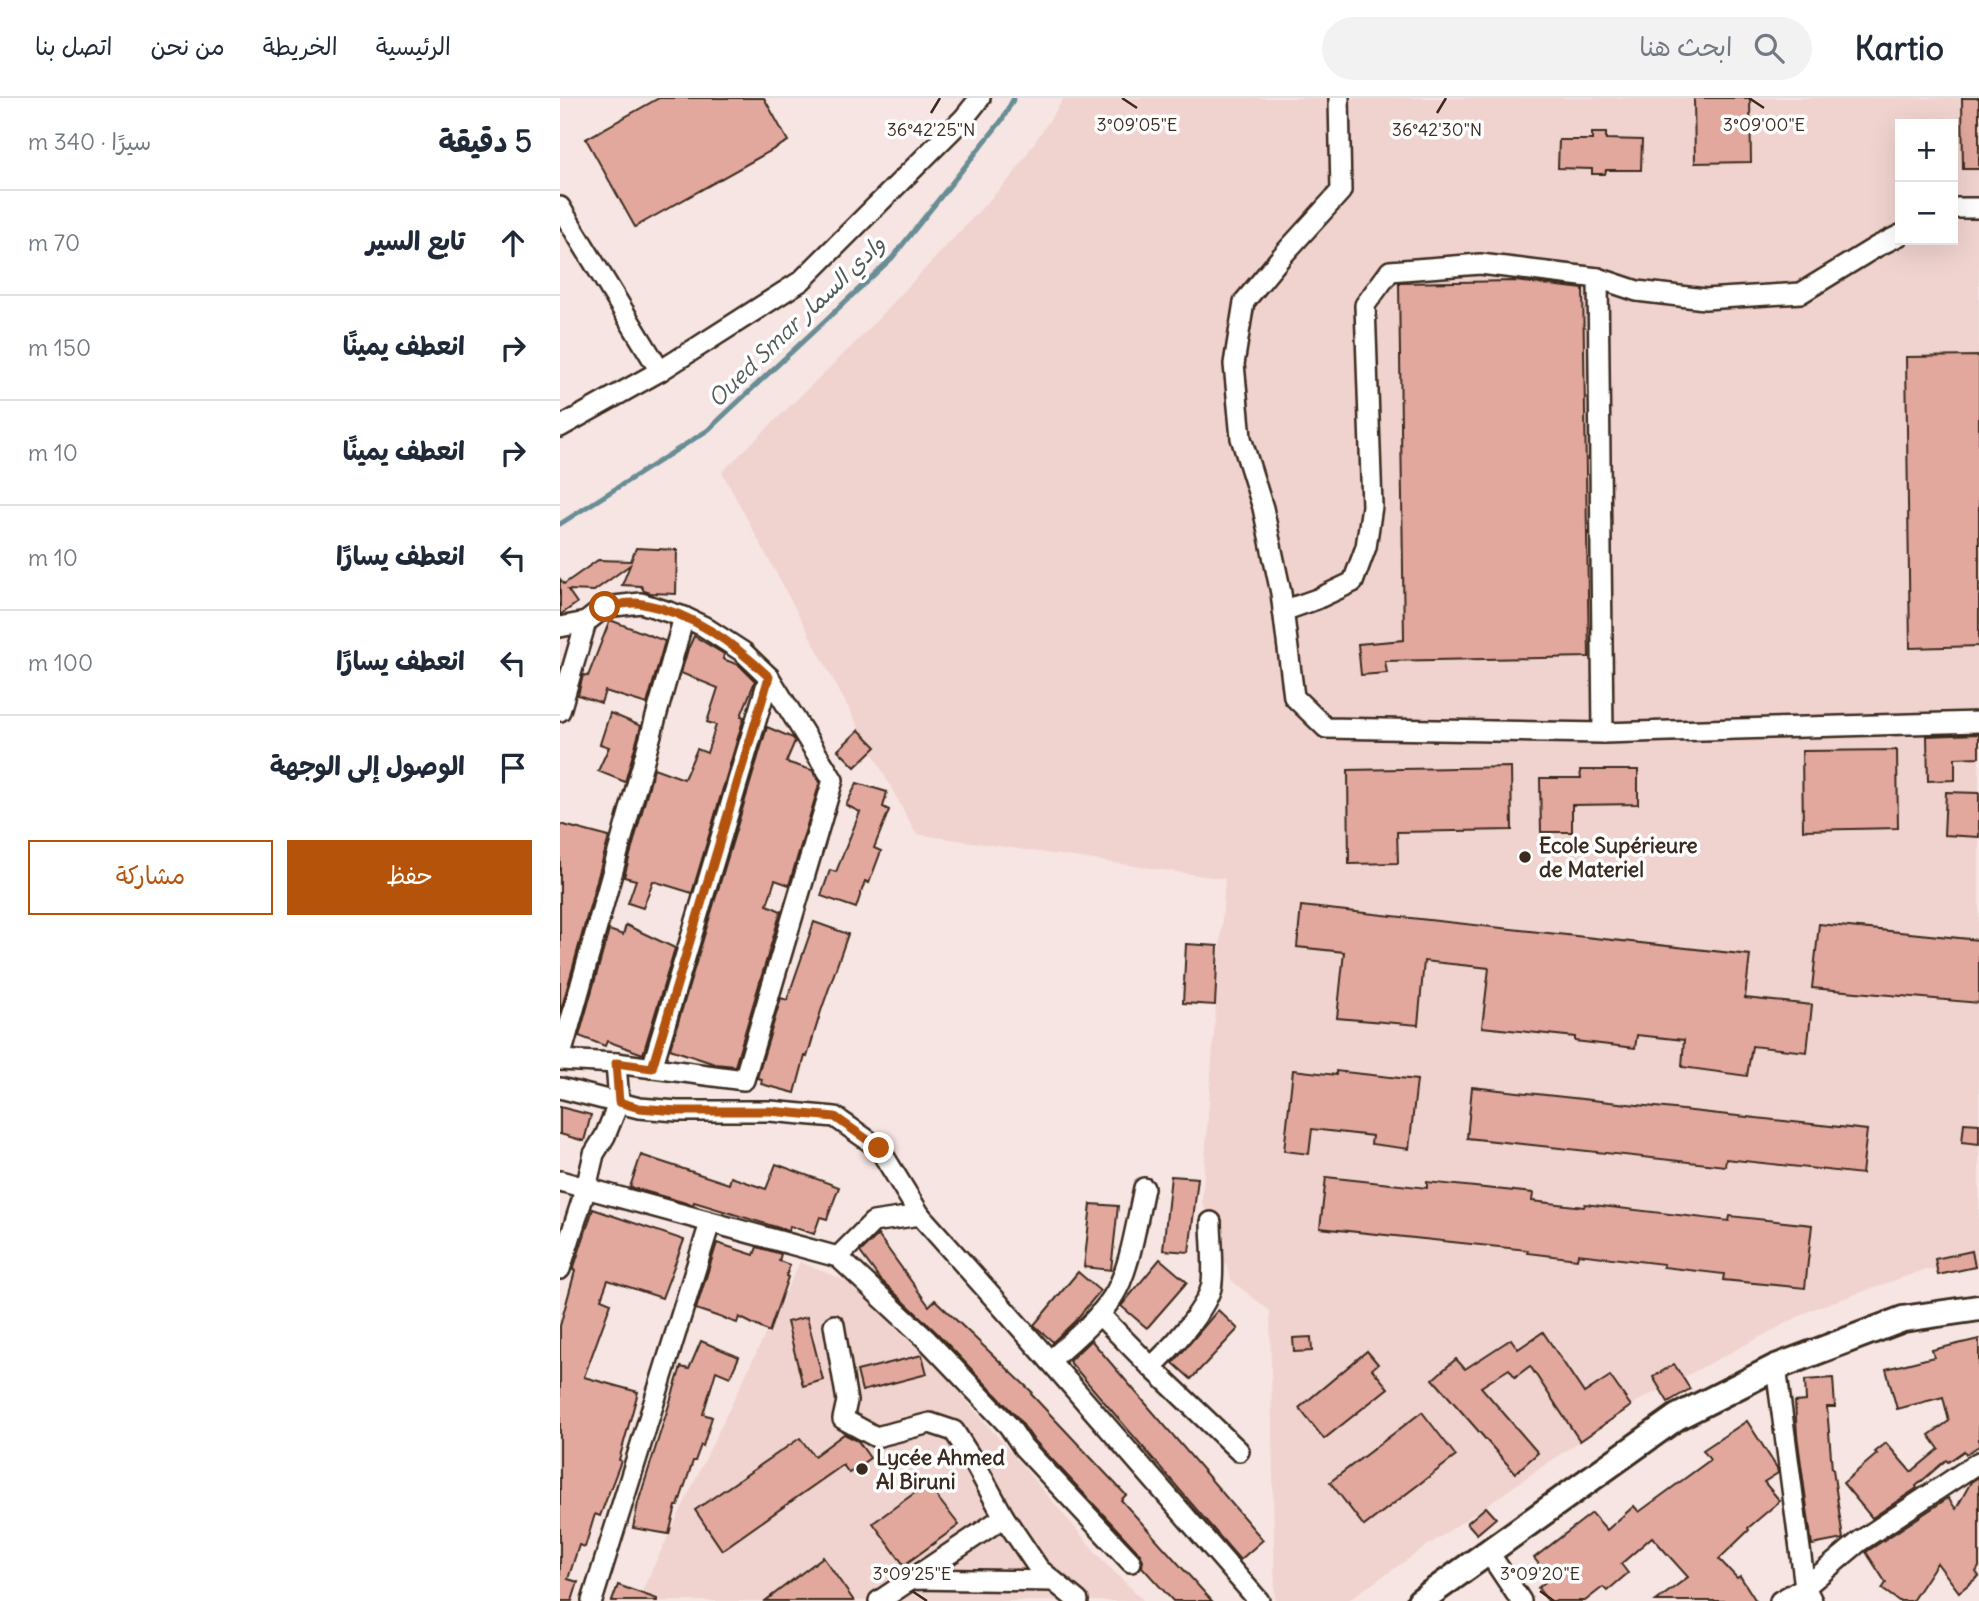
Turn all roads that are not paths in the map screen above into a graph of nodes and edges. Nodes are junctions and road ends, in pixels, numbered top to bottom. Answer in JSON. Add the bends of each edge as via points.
{"nodes":[{"id":1,"x":980,"y":98,"type":"edge"},
{"id":2,"x":1339,"y":98,"type":"edge"},
{"id":3,"x":560,"y":207,"type":"edge"},
{"id":4,"x":1958,"y":208,"type":"edge"},
{"id":5,"x":1979,"y":208,"type":"edge"},
{"id":6,"x":1895,"y":237,"type":"edge"},
{"id":7,"x":1598,"y":278,"type":"junction"},
{"id":8,"x":660,"y":372,"type":"junction"},
{"id":9,"x":560,"y":427,"type":"edge"},
{"id":10,"x":1283,"y":611,"type":"junction"},
{"id":11,"x":684,"y":617,"type":"junction"},
{"id":12,"x":586,"y":622,"type":"junction"},
{"id":13,"x":560,"y":627,"type":"edge"},
{"id":14,"x":769,"y":677,"type":"junction"},
{"id":15,"x":560,"y":711,"type":"edge"},
{"id":16,"x":1979,"y":722,"type":"edge"},
{"id":17,"x":1603,"y":733,"type":"junction"},
{"id":18,"x":560,"y":1059,"type":"edge"},
{"id":19,"x":616,"y":1063,"type":"junction"},
{"id":20,"x":652,"y":1068,"type":"junction"},
{"id":21,"x":560,"y":1088,"type":"edge"},
{"id":22,"x":619,"y":1102,"type":"junction"},
{"id":23,"x":560,"y":1181,"type":"edge"},
{"id":24,"x":586,"y":1188,"type":"junction"},
{"id":25,"x":1144,"y":1188,"type":"dead end"},
{"id":26,"x":920,"y":1215,"type":"junction"},
{"id":27,"x":1211,"y":1222,"type":"dead end"},
{"id":28,"x":710,"y":1223,"type":"junction"},
{"id":29,"x":838,"y":1257,"type":"junction"},
{"id":30,"x":560,"y":1269,"type":"edge"},
{"id":31,"x":1979,"y":1308,"type":"edge"},
{"id":32,"x":1099,"y":1314,"type":"junction"},
{"id":33,"x":834,"y":1325,"type":"dead end"},
{"id":34,"x":1050,"y":1361,"type":"junction"},
{"id":35,"x":1151,"y":1367,"type":"junction"},
{"id":36,"x":1776,"y":1367,"type":"junction"},
{"id":37,"x":1238,"y":1451,"type":"dead end"},
{"id":38,"x":1979,"y":1462,"type":"edge"},
{"id":39,"x":1004,"y":1517,"type":"junction"},
{"id":40,"x":1489,"y":1553,"type":"junction"},
{"id":41,"x":1131,"y":1562,"type":"dead end"},
{"id":42,"x":912,"y":1579,"type":"junction"},
{"id":43,"x":1052,"y":1581,"type":"junction"},
{"id":44,"x":1806,"y":1596,"type":"edge"},
{"id":45,"x":592,"y":1601,"type":"edge"},
{"id":46,"x":879,"y":1601,"type":"edge"},
{"id":47,"x":1078,"y":1601,"type":"edge"},
{"id":48,"x":1259,"y":1601,"type":"edge"},
{"id":49,"x":1420,"y":1601,"type":"edge"},
{"id":50,"x":1521,"y":1601,"type":"edge"},
{"id":51,"x":1780,"y":1601,"type":"edge"}],
"edges":[{"from":1,"to":8,"type":"street","via":[[801,281]]},
{"from":2,"to":10,"type":"street","via":[[1341,191],[1244,302],[1234,364],[1241,438],[1263,508]]},
{"from":3,"to":8,"type":"street"},
{"from":4,"to":5,"type":"street"},
{"from":6,"to":7,"type":"street","via":[[1801,293],[1705,299],[1637,290]]},
{"from":7,"to":10,"type":"street","via":[[1480,264],[1390,271],[1365,305],[1372,506],[1366,547],[1353,582]]},
{"from":7,"to":17,"type":"street"},
{"from":8,"to":9,"type":"street"},
{"from":10,"to":17,"type":"street","via":[[1293,697],[1326,728]]},
{"from":11,"to":12,"type":"street","via":[[641,603],[605,607]]},
{"from":11,"to":14,"type":"street","via":[[743,652]]},
{"from":11,"to":18,"type":"street"},
{"from":12,"to":13,"type":"street"},
{"from":12,"to":15,"type":"street"},
{"from":14,"to":20,"type":"street"},
{"from":14,"to":20,"type":"street","via":[[832,780],[744,1080]]},
{"from":16,"to":17,"type":"street"},
{"from":18,"to":19,"type":"street"},
{"from":19,"to":20,"type":"street"},
{"from":19,"to":22,"type":"street"},
{"from":21,"to":22,"type":"street"},
{"from":22,"to":24,"type":"street","via":[[594,1154]]},
{"from":22,"to":26,"type":"street","via":[[677,1111],[770,1111],[835,1117],[879,1148]]},
{"from":23,"to":24,"type":"street"},
{"from":24,"to":28,"type":"street"},
{"from":24,"to":30,"type":"street"},
{"from":25,"to":32,"type":"street","via":[[1125,1271],[1114,1296]]},
{"from":26,"to":29,"type":"street","via":[[873,1222]]},
{"from":26,"to":34,"type":"street"},
{"from":27,"to":35,"type":"street","via":[[1212,1286],[1202,1309]]},
{"from":28,"to":29,"type":"street"},
{"from":28,"to":45,"type":"street"},
{"from":29,"to":41,"type":"street","via":[[927,1340]]},
{"from":31,"to":36,"type":"main road","via":[[1903,1319]]},
{"from":32,"to":34,"type":"street"},
{"from":32,"to":35,"type":"street"},
{"from":33,"to":39,"type":"street","via":[[847,1401],[843,1419],[876,1437],[930,1423],[954,1431]]},
{"from":34,"to":48,"type":"street"},
{"from":35,"to":37,"type":"street"},
{"from":36,"to":40,"type":"main road","via":[[1677,1417]]},
{"from":36,"to":44,"type":"street"},
{"from":38,"to":44,"type":"street","via":[[1860,1541]]},
{"from":39,"to":42,"type":"street"},
{"from":39,"to":43,"type":"street"},
{"from":40,"to":49,"type":"main road"},
{"from":40,"to":50,"type":"street"},
{"from":42,"to":43,"type":"street"},
{"from":42,"to":46,"type":"street"},
{"from":43,"to":47,"type":"street"},
{"from":44,"to":51,"type":"street"}]}
